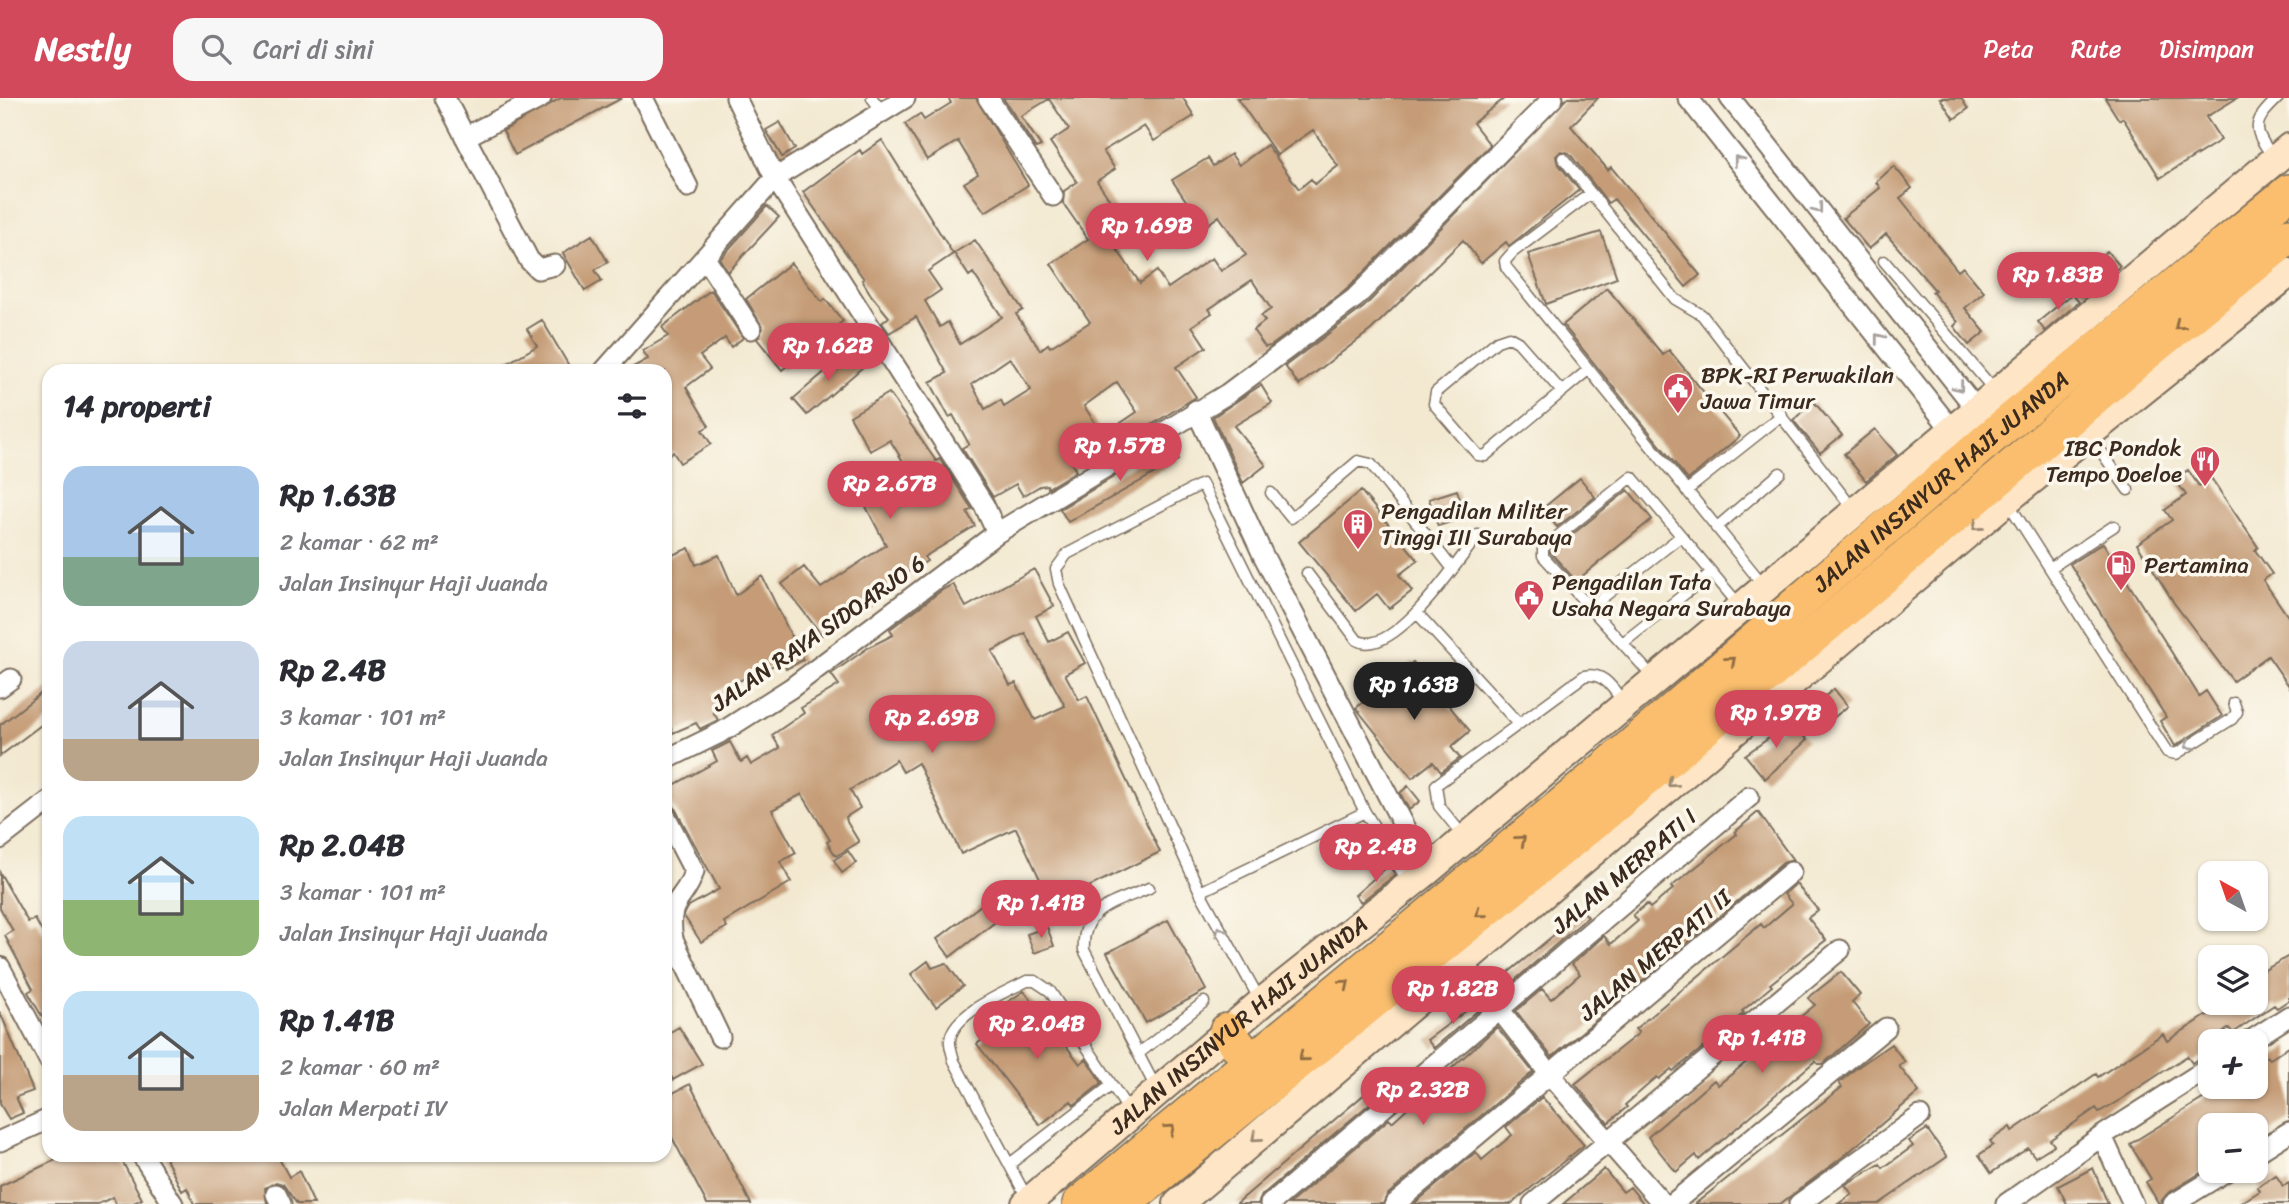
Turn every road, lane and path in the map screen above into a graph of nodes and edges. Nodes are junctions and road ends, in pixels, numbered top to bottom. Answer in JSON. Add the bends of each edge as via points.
{"nodes":[{"id":1,"x":445,"y":98,"type":"edge"},
{"id":2,"x":541,"y":98,"type":"edge"},
{"id":3,"x":643,"y":98,"type":"edge"},
{"id":4,"x":736,"y":98,"type":"edge"},
{"id":5,"x":905,"y":98,"type":"edge"},
{"id":6,"x":988,"y":98,"type":"edge"},
{"id":7,"x":1553,"y":98,"type":"edge"},
{"id":8,"x":1688,"y":98,"type":"edge"},
{"id":9,"x":1730,"y":98,"type":"edge"},
{"id":10,"x":2278,"y":98,"type":"edge"},
{"id":11,"x":877,"y":105,"type":"edge"},
{"id":12,"x":466,"y":137,"type":"junction"},
{"id":13,"x":2282,"y":153,"type":"edge"},
{"id":14,"x":1563,"y":158,"type":"dead end"},
{"id":15,"x":775,"y":178,"type":"junction"},
{"id":16,"x":688,"y":187,"type":"dead end"},
{"id":17,"x":2289,"y":192,"type":"edge"},
{"id":18,"x":1591,"y":193,"type":"junction"},
{"id":19,"x":1053,"y":196,"type":"dead end"},
{"id":20,"x":2289,"y":236,"type":"edge"},
{"id":21,"x":705,"y":258,"type":"junction"},
{"id":22,"x":1884,"y":261,"type":"dead end"},
{"id":23,"x":555,"y":265,"type":"dead end"},
{"id":24,"x":2289,"y":272,"type":"edge"},
{"id":25,"x":2208,"y":280,"type":"junction"},
{"id":26,"x":751,"y":329,"type":"dead end"},
{"id":27,"x":2155,"y":363,"type":"junction"},
{"id":28,"x":610,"y":364,"type":"edge"},
{"id":29,"x":1588,"y":370,"type":"junction"},
{"id":30,"x":1562,"y":391,"type":"junction"},
{"id":31,"x":1196,"y":410,"type":"junction"},
{"id":32,"x":1782,"y":415,"type":"junction"},
{"id":33,"x":1978,"y":424,"type":"junction"},
{"id":34,"x":2068,"y":440,"type":"junction"},
{"id":35,"x":1780,"y":473,"type":"dead end"},
{"id":36,"x":2128,"y":490,"type":"dead end"},
{"id":37,"x":1686,"y":491,"type":"junction"},
{"id":38,"x":2000,"y":491,"type":"junction"},
{"id":39,"x":1271,"y":493,"type":"dead end"},
{"id":40,"x":1855,"y":511,"type":"junction"},
{"id":41,"x":2114,"y":526,"type":"dead end"},
{"id":42,"x":1716,"y":528,"type":"junction"},
{"id":43,"x":997,"y":533,"type":"junction"},
{"id":44,"x":1478,"y":536,"type":"dead end"},
{"id":45,"x":1680,"y":537,"type":"junction"},
{"id":46,"x":1452,"y":568,"type":"junction"},
{"id":47,"x":2050,"y":568,"type":"junction"},
{"id":48,"x":1307,"y":573,"type":"dead end"},
{"id":49,"x":1710,"y":573,"type":"junction"},
{"id":50,"x":1765,"y":587,"type":"junction"},
{"id":51,"x":1592,"y":606,"type":"junction"},
{"id":52,"x":1741,"y":608,"type":"junction"},
{"id":53,"x":1417,"y":613,"type":"junction"},
{"id":54,"x":1623,"y":642,"type":"junction"},
{"id":55,"x":1656,"y":680,"type":"junction"},
{"id":56,"x":2234,"y":703,"type":"dead end"},
{"id":57,"x":1626,"y":705,"type":"junction"},
{"id":58,"x":1519,"y":724,"type":"junction"},
{"id":59,"x":672,"y":757,"type":"edge"},
{"id":60,"x":1749,"y":797,"type":"dead end"},
{"id":61,"x":42,"y":806,"type":"edge"},
{"id":62,"x":1365,"y":812,"type":"junction"},
{"id":63,"x":672,"y":829,"type":"edge"},
{"id":64,"x":0,"y":839,"type":"edge"},
{"id":65,"x":1465,"y":839,"type":"junction"},
{"id":66,"x":1791,"y":872,"type":"dead end"},
{"id":67,"x":1419,"y":878,"type":"junction"},
{"id":68,"x":1149,"y":888,"type":"dead end"},
{"id":69,"x":1200,"y":892,"type":"junction"},
{"id":70,"x":672,"y":910,"type":"edge"},
{"id":71,"x":672,"y":934,"type":"edge"},
{"id":72,"x":1455,"y":950,"type":"junction"},
{"id":73,"x":1840,"y":950,"type":"dead end"},
{"id":74,"x":0,"y":967,"type":"edge"},
{"id":75,"x":1204,"y":1002,"type":"dead end"},
{"id":76,"x":1261,"y":1003,"type":"junction"},
{"id":77,"x":1386,"y":1007,"type":"junction"},
{"id":78,"x":1499,"y":1009,"type":"junction"},
{"id":79,"x":2289,"y":1016,"type":"edge"},
{"id":80,"x":1886,"y":1028,"type":"dead end"},
{"id":81,"x":2268,"y":1029,"type":"edge"},
{"id":82,"x":1227,"y":1031,"type":"junction"},
{"id":83,"x":720,"y":1037,"type":"dead end"},
{"id":84,"x":42,"y":1047,"type":"edge"},
{"id":85,"x":1138,"y":1054,"type":"junction"},
{"id":86,"x":1251,"y":1063,"type":"junction"},
{"id":87,"x":2198,"y":1075,"type":"edge"},
{"id":88,"x":1551,"y":1076,"type":"junction"},
{"id":89,"x":1112,"y":1085,"type":"junction"},
{"id":90,"x":1157,"y":1091,"type":"junction"},
{"id":91,"x":1131,"y":1115,"type":"junction"},
{"id":92,"x":1920,"y":1116,"type":"dead end"},
{"id":93,"x":42,"y":1122,"type":"edge"},
{"id":94,"x":2289,"y":1132,"type":"edge"},
{"id":95,"x":2102,"y":1136,"type":"junction"},
{"id":96,"x":1607,"y":1140,"type":"junction"},
{"id":97,"x":0,"y":1141,"type":"edge"},
{"id":98,"x":2268,"y":1145,"type":"edge"},
{"id":99,"x":146,"y":1162,"type":"edge"},
{"id":100,"x":1011,"y":1163,"type":"junction"},
{"id":101,"x":1142,"y":1170,"type":"junction"},
{"id":102,"x":2207,"y":1183,"type":"edge"},
{"id":103,"x":1027,"y":1203,"type":"edge"},
{"id":104,"x":173,"y":1204,"type":"edge"},
{"id":105,"x":1080,"y":1204,"type":"edge"},
{"id":106,"x":1123,"y":1204,"type":"edge"},
{"id":107,"x":1178,"y":1204,"type":"edge"},
{"id":108,"x":1270,"y":1204,"type":"edge"},
{"id":109,"x":1395,"y":1204,"type":"edge"},
{"id":110,"x":1533,"y":1204,"type":"edge"},
{"id":111,"x":1662,"y":1204,"type":"edge"},
{"id":112,"x":1672,"y":1204,"type":"edge"},
{"id":113,"x":1799,"y":1204,"type":"edge"},
{"id":114,"x":2006,"y":1204,"type":"edge"},
{"id":115,"x":2133,"y":1204,"type":"edge"},
{"id":116,"x":2173,"y":1204,"type":"edge"}],
"edges":[{"from":1,"to":12,"type":"street"},
{"from":2,"to":12,"type":"street"},
{"from":3,"to":16,"type":"street"},
{"from":4,"to":15,"type":"street"},
{"from":5,"to":11,"type":"street"},
{"from":6,"to":19,"type":"street"},
{"from":7,"to":31,"type":"street","name":"JALAN RAYA SIDOARJO 6","via":[[1355,298],[1227,394]]},
{"from":33,"to":8,"type":"street","one_way":true},
{"from":9,"to":33,"type":"street","one_way":true},
{"from":10,"to":13,"type":"lane","via":[[2256,124],[2259,138]]},
{"from":11,"to":15,"type":"street"},
{"from":12,"to":23,"type":"street","via":[[529,260],[538,270]]},
{"from":13,"to":33,"type":"street","name":"JALAN INSINYUR HAJI JUANDA"},
{"from":14,"to":18,"type":"lane"},
{"from":15,"to":21,"type":"street"},
{"from":15,"to":43,"type":"street","via":[[984,505]]},
{"from":17,"to":25,"type":"highway","name":"JALAN INSINYUR HAJI JUANDA"},
{"from":18,"to":29,"type":"lane","via":[[1506,261],[1508,272]]},
{"from":18,"to":32,"type":"lane","via":[[1675,299],[1702,316]]},
{"from":20,"to":25,"type":"highway","name":"JALAN INSINYUR HAJI JUANDA"},
{"from":21,"to":26,"type":"street"},
{"from":21,"to":28,"type":"street"},
{"from":22,"to":33,"type":"lane"},
{"from":24,"to":27,"type":"street","name":"JALAN INSINYUR HAJI JUANDA"},
{"from":25,"to":27,"type":"highway","name":"JALAN INSINYUR HAJI JUANDA","one_way":true},
{"from":25,"to":33,"type":"highway","name":"JALAN INSINYUR HAJI JUANDA"},
{"from":27,"to":34,"type":"highway","name":"JALAN INSINYUR HAJI JUANDA"},
{"from":29,"to":30,"type":"lane"},
{"from":29,"to":37,"type":"lane"},
{"from":30,"to":30,"type":"lane","via":[[1509,337],[1497,341],[1436,392],[1433,404],[1478,455],[1485,456]]},
{"from":31,"to":43,"type":"street","name":"JALAN RAYA SIDOARJO 6"},
{"from":31,"to":67,"type":"street"},
{"from":32,"to":37,"type":"lane"},
{"from":32,"to":40,"type":"lane"},
{"from":33,"to":40,"type":"street","name":"JALAN INSINYUR HAJI JUANDA"},
{"from":86,"to":33,"type":"highway","name":"JALAN INSINYUR HAJI JUANDA","one_way":true,"via":[[1584,788]]},
{"from":34,"to":36,"type":"lane"},
{"from":34,"to":38,"type":"highway","name":"JALAN INSINYUR HAJI JUANDA"},
{"from":35,"to":42,"type":"lane"},
{"from":37,"to":42,"type":"lane"},
{"from":38,"to":47,"type":"lane"},
{"from":38,"to":72,"type":"highway","name":"JALAN INSINYUR HAJI JUANDA","one_way":true,"via":[[1606,812]]},
{"from":39,"to":46,"type":"lane","via":[[1292,518],[1358,461],[1364,461],[1371,464]]},
{"from":40,"to":50,"type":"street","name":"JALAN INSINYUR HAJI JUANDA"},
{"from":41,"to":47,"type":"lane"},
{"from":42,"to":50,"type":"lane"},
{"from":43,"to":59,"type":"street","name":"JALAN RAYA SIDOARJO 6","via":[[791,688],[722,732]]},
{"from":44,"to":46,"type":"lane"},
{"from":45,"to":49,"type":"lane"},
{"from":45,"to":51,"type":"lane"},
{"from":45,"to":51,"type":"lane","via":[[1637,479],[1627,478],[1542,552]]},
{"from":46,"to":53,"type":"lane"},
{"from":56,"to":47,"type":"lane","one_way":true,"via":[[2237,712],[2232,719],[2170,754]]},
{"from":48,"to":53,"type":"lane","via":[[1365,645],[1376,644]]},
{"from":49,"to":52,"type":"lane"},
{"from":49,"to":54,"type":"lane"},
{"from":50,"to":52,"type":"street","name":"JALAN INSINYUR HAJI JUANDA"},
{"from":51,"to":54,"type":"lane"},
{"from":52,"to":55,"type":"street","name":"JALAN INSINYUR HAJI JUANDA"},
{"from":53,"to":58,"type":"lane"},
{"from":54,"to":55,"type":"lane"},
{"from":55,"to":57,"type":"street","name":"JALAN INSINYUR HAJI JUANDA"},
{"from":57,"to":58,"type":"lane","via":[[1603,677],[1592,674]]},
{"from":57,"to":65,"type":"street","name":"JALAN INSINYUR HAJI JUANDA"},
{"from":58,"to":65,"type":"lane","via":[[1436,785],[1439,806]]},
{"from":60,"to":78,"type":"street","name":"JALAN MERPATI I"},
{"from":61,"to":64,"type":"street"},
{"from":62,"to":67,"type":"lane"},
{"from":62,"to":69,"type":"lane"},
{"from":62,"to":69,"type":"lane","via":[[1202,484],[1067,554],[1058,562],[1055,575]]},
{"from":63,"to":70,"type":"street","via":[[694,871]]},
{"from":65,"to":67,"type":"street","name":"JALAN INSINYUR HAJI JUANDA"},
{"from":66,"to":88,"type":"street","name":"JALAN MERPATI II"},
{"from":67,"to":76,"type":"street","name":"JALAN INSINYUR HAJI JUANDA"},
{"from":68,"to":85,"type":"lane","via":[[1092,914],[1083,932],[1084,950]]},
{"from":76,"to":69,"type":"lane","one_way":true},
{"from":71,"to":83,"type":"street"},
{"from":72,"to":77,"type":"highway","name":"JALAN INSINYUR HAJI JUANDA"},
{"from":72,"to":78,"type":"street"},
{"from":73,"to":96,"type":"street"},
{"from":74,"to":84,"type":"street"},
{"from":75,"to":85,"type":"lane"},
{"from":76,"to":82,"type":"street","name":"JALAN INSINYUR HAJI JUANDA"},
{"from":77,"to":101,"type":"highway","name":"JALAN INSINYUR HAJI JUANDA","one_way":true},
{"from":77,"to":107,"type":"street","name":"JALAN INSINYUR HAJI JUANDA","one_way":true},
{"from":78,"to":88,"type":"street"},
{"from":78,"to":108,"type":"street","name":"JALAN MERPATI I"},
{"from":79,"to":81,"type":"street"},
{"from":80,"to":112,"type":"street"},
{"from":82,"to":86,"type":"highway"},
{"from":82,"to":90,"type":"street","name":"JALAN INSINYUR HAJI JUANDA"},
{"from":85,"to":90,"type":"lane"},
{"from":101,"to":86,"type":"highway","name":"JALAN INSINYUR HAJI JUANDA","one_way":true},
{"from":87,"to":95,"type":"street"},
{"from":88,"to":96,"type":"street"},
{"from":88,"to":109,"type":"street","name":"JALAN MERPATI II"},
{"from":89,"to":91,"type":"lane"},
{"from":89,"to":100,"type":"lane"},
{"from":89,"to":100,"type":"lane","via":[[1050,991],[1035,981],[971,1011],[957,1024],[950,1040],[954,1061]]},
{"from":90,"to":91,"type":"street","name":"JALAN INSINYUR HAJI JUANDA"},
{"from":91,"to":103,"type":"street","name":"JALAN INSINYUR HAJI JUANDA"},
{"from":92,"to":113,"type":"street"},
{"from":93,"to":97,"type":"street"},
{"from":94,"to":98,"type":"street"},
{"from":95,"to":114,"type":"street"},
{"from":95,"to":115,"type":"street"},
{"from":96,"to":110,"type":"street"},
{"from":96,"to":111,"type":"street"},
{"from":99,"to":104,"type":"street"},
{"from":100,"to":103,"type":"lane"},
{"from":101,"to":105,"type":"highway","name":"JALAN INSINYUR HAJI JUANDA"},
{"from":101,"to":106,"type":"highway","name":"JALAN INSINYUR HAJI JUANDA"},
{"from":102,"to":116,"type":"street"}]}
